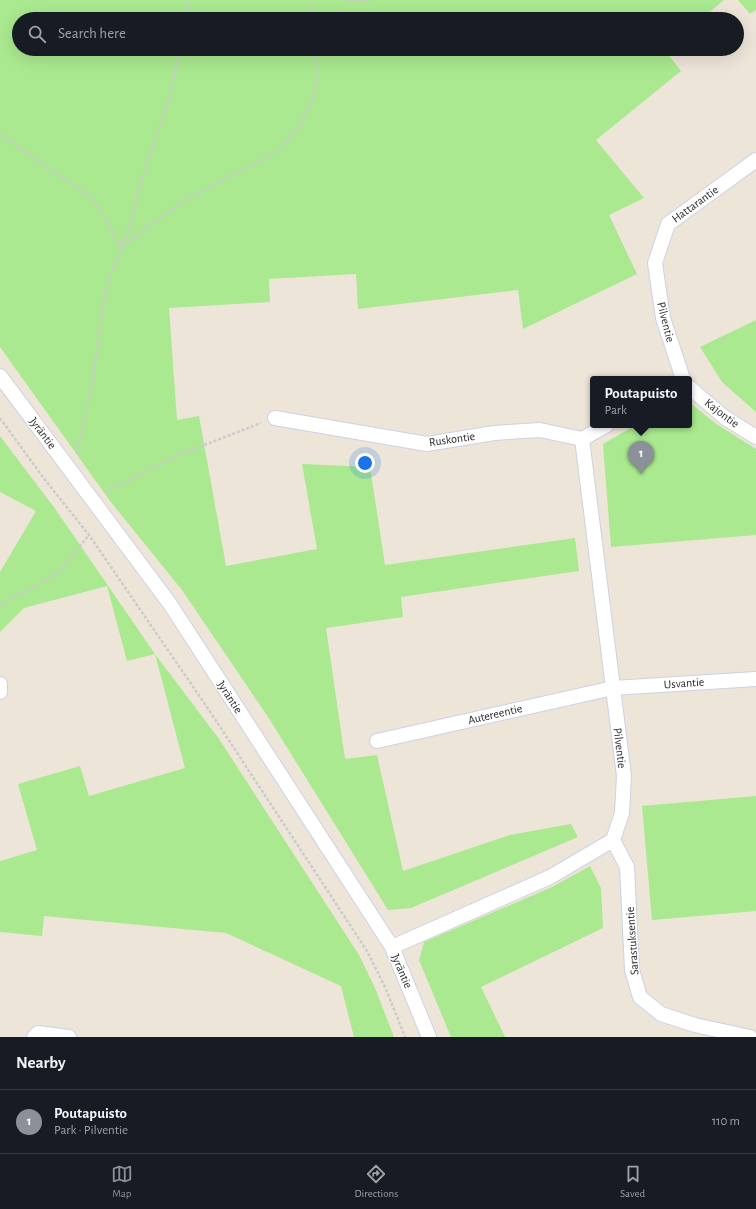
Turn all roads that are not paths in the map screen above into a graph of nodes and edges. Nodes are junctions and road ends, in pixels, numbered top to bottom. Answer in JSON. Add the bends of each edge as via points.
{"nodes":[{"id":1,"x":756,"y":160,"type":"edge"},
{"id":2,"x":655,"y":264,"type":"joint"},
{"id":3,"x":0,"y":376,"type":"edge"},
{"id":4,"x":682,"y":376,"type":"edge"},
{"id":5,"x":692,"y":390,"type":"edge"},
{"id":6,"x":275,"y":418,"type":"road end"},
{"id":7,"x":602,"y":428,"type":"edge"},
{"id":8,"x":756,"y":438,"type":"edge"},
{"id":9,"x":582,"y":439,"type":"junction"},
{"id":10,"x":756,"y":679,"type":"edge"},
{"id":11,"x":0,"y":684,"type":"edge"},
{"id":12,"x":613,"y":688,"type":"junction"},
{"id":13,"x":0,"y":692,"type":"edge"},
{"id":14,"x":377,"y":741,"type":"dead end"},
{"id":15,"x":613,"y":840,"type":"junction"},
{"id":16,"x":392,"y":947,"type":"junction"},
{"id":17,"x":34,"y":1037,"type":"edge"},
{"id":18,"x":69,"y":1037,"type":"edge"},
{"id":19,"x":429,"y":1037,"type":"edge"},
{"id":20,"x":750,"y":1037,"type":"edge"}],
"edges":[{"from":1,"to":2,"type":"street","name":"Hattarantie","via":[[668,224]]},
{"from":2,"to":4,"type":"street","name":"Pilventie","via":[[663,318]]},
{"from":3,"to":16,"type":"street","name":"Jyräntie","via":[[170,604]]},
{"from":5,"to":8,"type":"street","name":"Kajontie","via":[[724,417]]},
{"from":6,"to":9,"type":"street","name":"Ruskontie","via":[[427,444],[494,433],[540,430]]},
{"from":7,"to":9,"type":"street"},
{"from":9,"to":12,"type":"street","name":"Pilventie"},
{"from":10,"to":12,"type":"street","name":"Usvantie"},
{"from":11,"to":13,"type":"street"},
{"from":12,"to":14,"type":"street","name":"Autereentie"},
{"from":12,"to":15,"type":"street","name":"Pilventie","via":[[624,776],[622,813]]},
{"from":15,"to":16,"type":"street","via":[[550,877]]},
{"from":15,"to":20,"type":"street","name":"Sarastuksentie","via":[[627,867],[632,970],[640,997],[660,1014]]},
{"from":16,"to":19,"type":"street","name":"Jyräntie"},
{"from":17,"to":18,"type":"street","via":[[38,1033]]}]}
